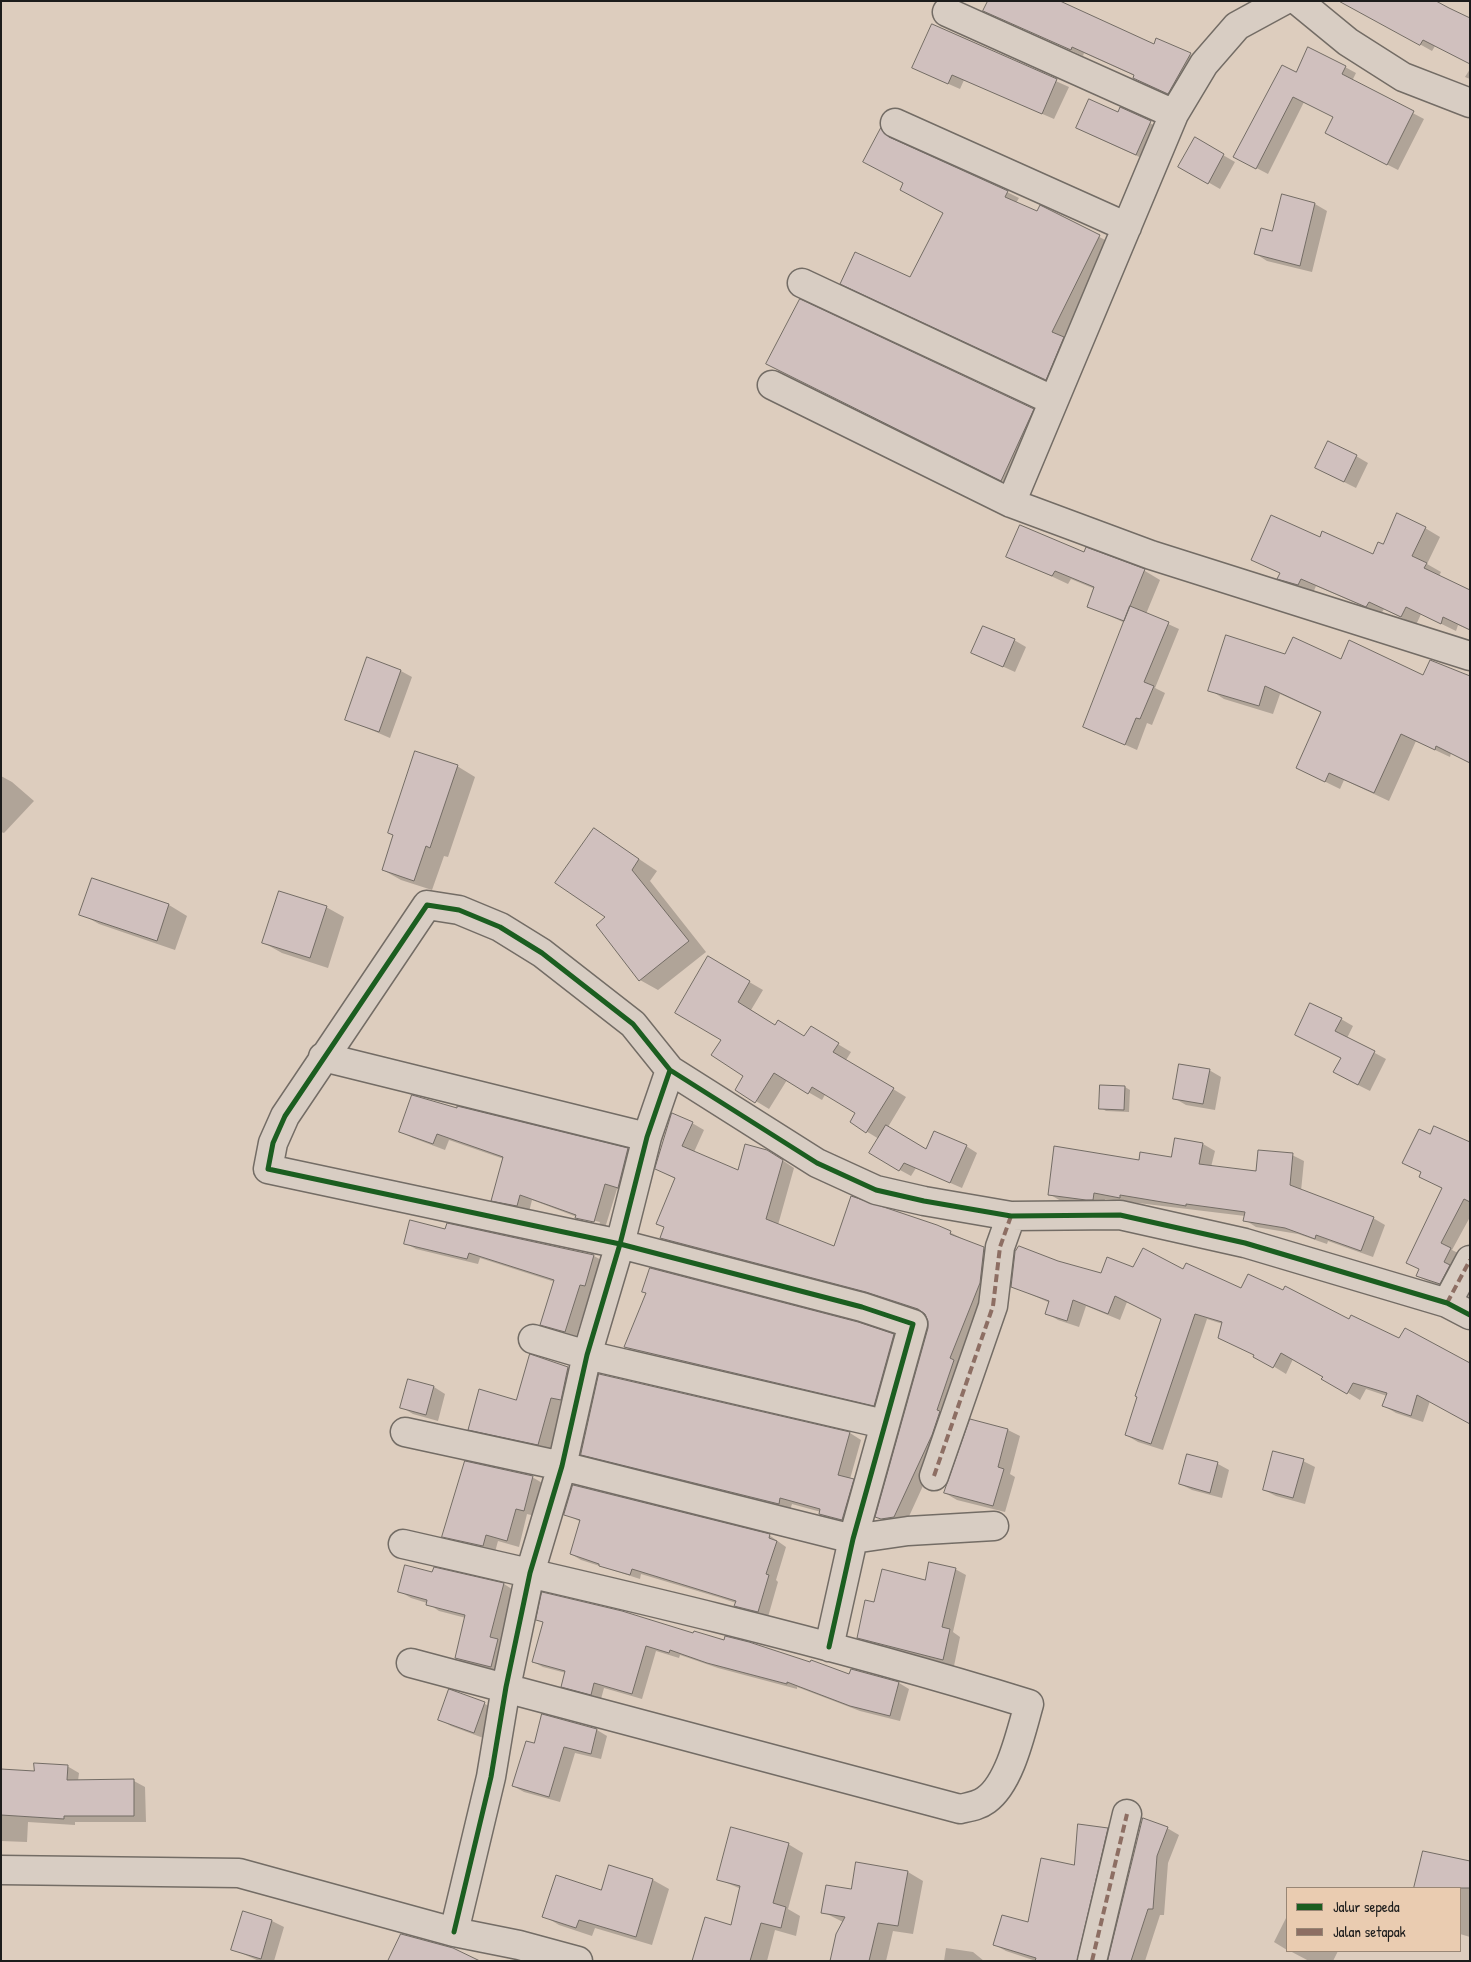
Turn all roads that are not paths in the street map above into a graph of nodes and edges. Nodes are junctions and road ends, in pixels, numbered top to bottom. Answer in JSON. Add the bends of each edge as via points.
{"nodes":[{"id":1,"x":1283,"y":1,"type":"edge"},
{"id":2,"x":1298,"y":1,"type":"edge"},
{"id":3,"x":947,"y":12,"type":"dead end"},
{"id":4,"x":1470,"y":103,"type":"edge"},
{"id":5,"x":1174,"y":114,"type":"junction"},
{"id":6,"x":895,"y":123,"type":"dead end"},
{"id":7,"x":1127,"y":227,"type":"junction"},
{"id":8,"x":802,"y":283,"type":"dead end"},
{"id":9,"x":772,"y":385,"type":"dead end"},
{"id":10,"x":1052,"y":400,"type":"junction"},
{"id":11,"x":1011,"y":503,"type":"junction"},
{"id":12,"x":1470,"y":656,"type":"edge"},
{"id":13,"x":323,"y":1057,"type":"junction"},
{"id":14,"x":670,"y":1070,"type":"junction"},
{"id":15,"x":646,"y":1137,"type":"junction"},
{"id":16,"x":1011,"y":1216,"type":"junction"},
{"id":17,"x":620,"y":1244,"type":"junction"},
{"id":18,"x":1470,"y":1260,"type":"edge"},
{"id":19,"x":1458,"y":1309,"type":"edge"},
{"id":20,"x":533,"y":1339,"type":"dead end"},
{"id":21,"x":587,"y":1355,"type":"junction"},
{"id":22,"x":884,"y":1424,"type":"junction"},
{"id":23,"x":405,"y":1432,"type":"dead end"},
{"id":24,"x":562,"y":1466,"type":"junction"},
{"id":25,"x":934,"y":1476,"type":"dead end"},
{"id":26,"x":994,"y":1526,"type":"dead end"},
{"id":27,"x":853,"y":1539,"type":"junction"},
{"id":28,"x":403,"y":1544,"type":"dead end"},
{"id":29,"x":530,"y":1573,"type":"junction"},
{"id":30,"x":829,"y":1647,"type":"junction"},
{"id":31,"x":411,"y":1662,"type":"dead end"},
{"id":32,"x":506,"y":1687,"type":"junction"},
{"id":33,"x":1128,"y":1814,"type":"dead end"},
{"id":34,"x":1,"y":1870,"type":"edge"},
{"id":35,"x":454,"y":1932,"type":"junction"},
{"id":36,"x":513,"y":1953,"type":"edge"},
{"id":37,"x":578,"y":1961,"type":"edge"},
{"id":38,"x":1092,"y":1961,"type":"edge"}],
"edges":[{"from":1,"to":5,"type":"street","via":[[1237,26],[1204,64]]},
{"from":2,"to":4,"type":"street","via":[[1348,42],[1403,77]]},
{"from":3,"to":5,"type":"street"},
{"from":5,"to":7,"type":"street"},
{"from":6,"to":7,"type":"street"},
{"from":7,"to":10,"type":"street"},
{"from":8,"to":10,"type":"street"},
{"from":9,"to":11,"type":"street"},
{"from":10,"to":11,"type":"street"},
{"from":11,"to":12,"type":"street","via":[[1151,555]]},
{"from":13,"to":14,"type":"street","via":[[427,905],[459,910],[500,927],[542,953],[633,1024]]},
{"from":13,"to":15,"type":"street"},
{"from":13,"to":17,"type":"street","via":[[285,1116],[273,1143],[268,1169]]},
{"from":14,"to":15,"type":"street"},
{"from":14,"to":16,"type":"street","via":[[817,1163],[876,1190],[924,1202]]},
{"from":15,"to":17,"type":"street"},
{"from":16,"to":19,"type":"street","via":[[1120,1215],[1245,1243]]},
{"from":16,"to":25,"type":"street","via":[[1000,1247],[993,1306]]},
{"from":17,"to":21,"type":"street"},
{"from":17,"to":22,"type":"street","via":[[862,1307],[913,1324]]},
{"from":18,"to":19,"type":"street"},
{"from":20,"to":21,"type":"street"},
{"from":21,"to":22,"type":"street"},
{"from":21,"to":24,"type":"street"},
{"from":22,"to":27,"type":"street"},
{"from":23,"to":24,"type":"street"},
{"from":24,"to":27,"type":"street"},
{"from":24,"to":29,"type":"street"},
{"from":26,"to":27,"type":"street"},
{"from":27,"to":30,"type":"street"},
{"from":28,"to":29,"type":"street"},
{"from":29,"to":30,"type":"street"},
{"from":29,"to":32,"type":"street"},
{"from":30,"to":32,"type":"street","via":[[1029,1704],[1015,1752],[998,1787],[986,1800],[960,1809],[946,1807]]},
{"from":31,"to":32,"type":"street"},
{"from":32,"to":35,"type":"street","via":[[491,1777]]},
{"from":33,"to":38,"type":"street"},
{"from":34,"to":35,"type":"street","via":[[239,1873]]},
{"from":35,"to":36,"type":"street"},
{"from":36,"to":37,"type":"street"}]}
